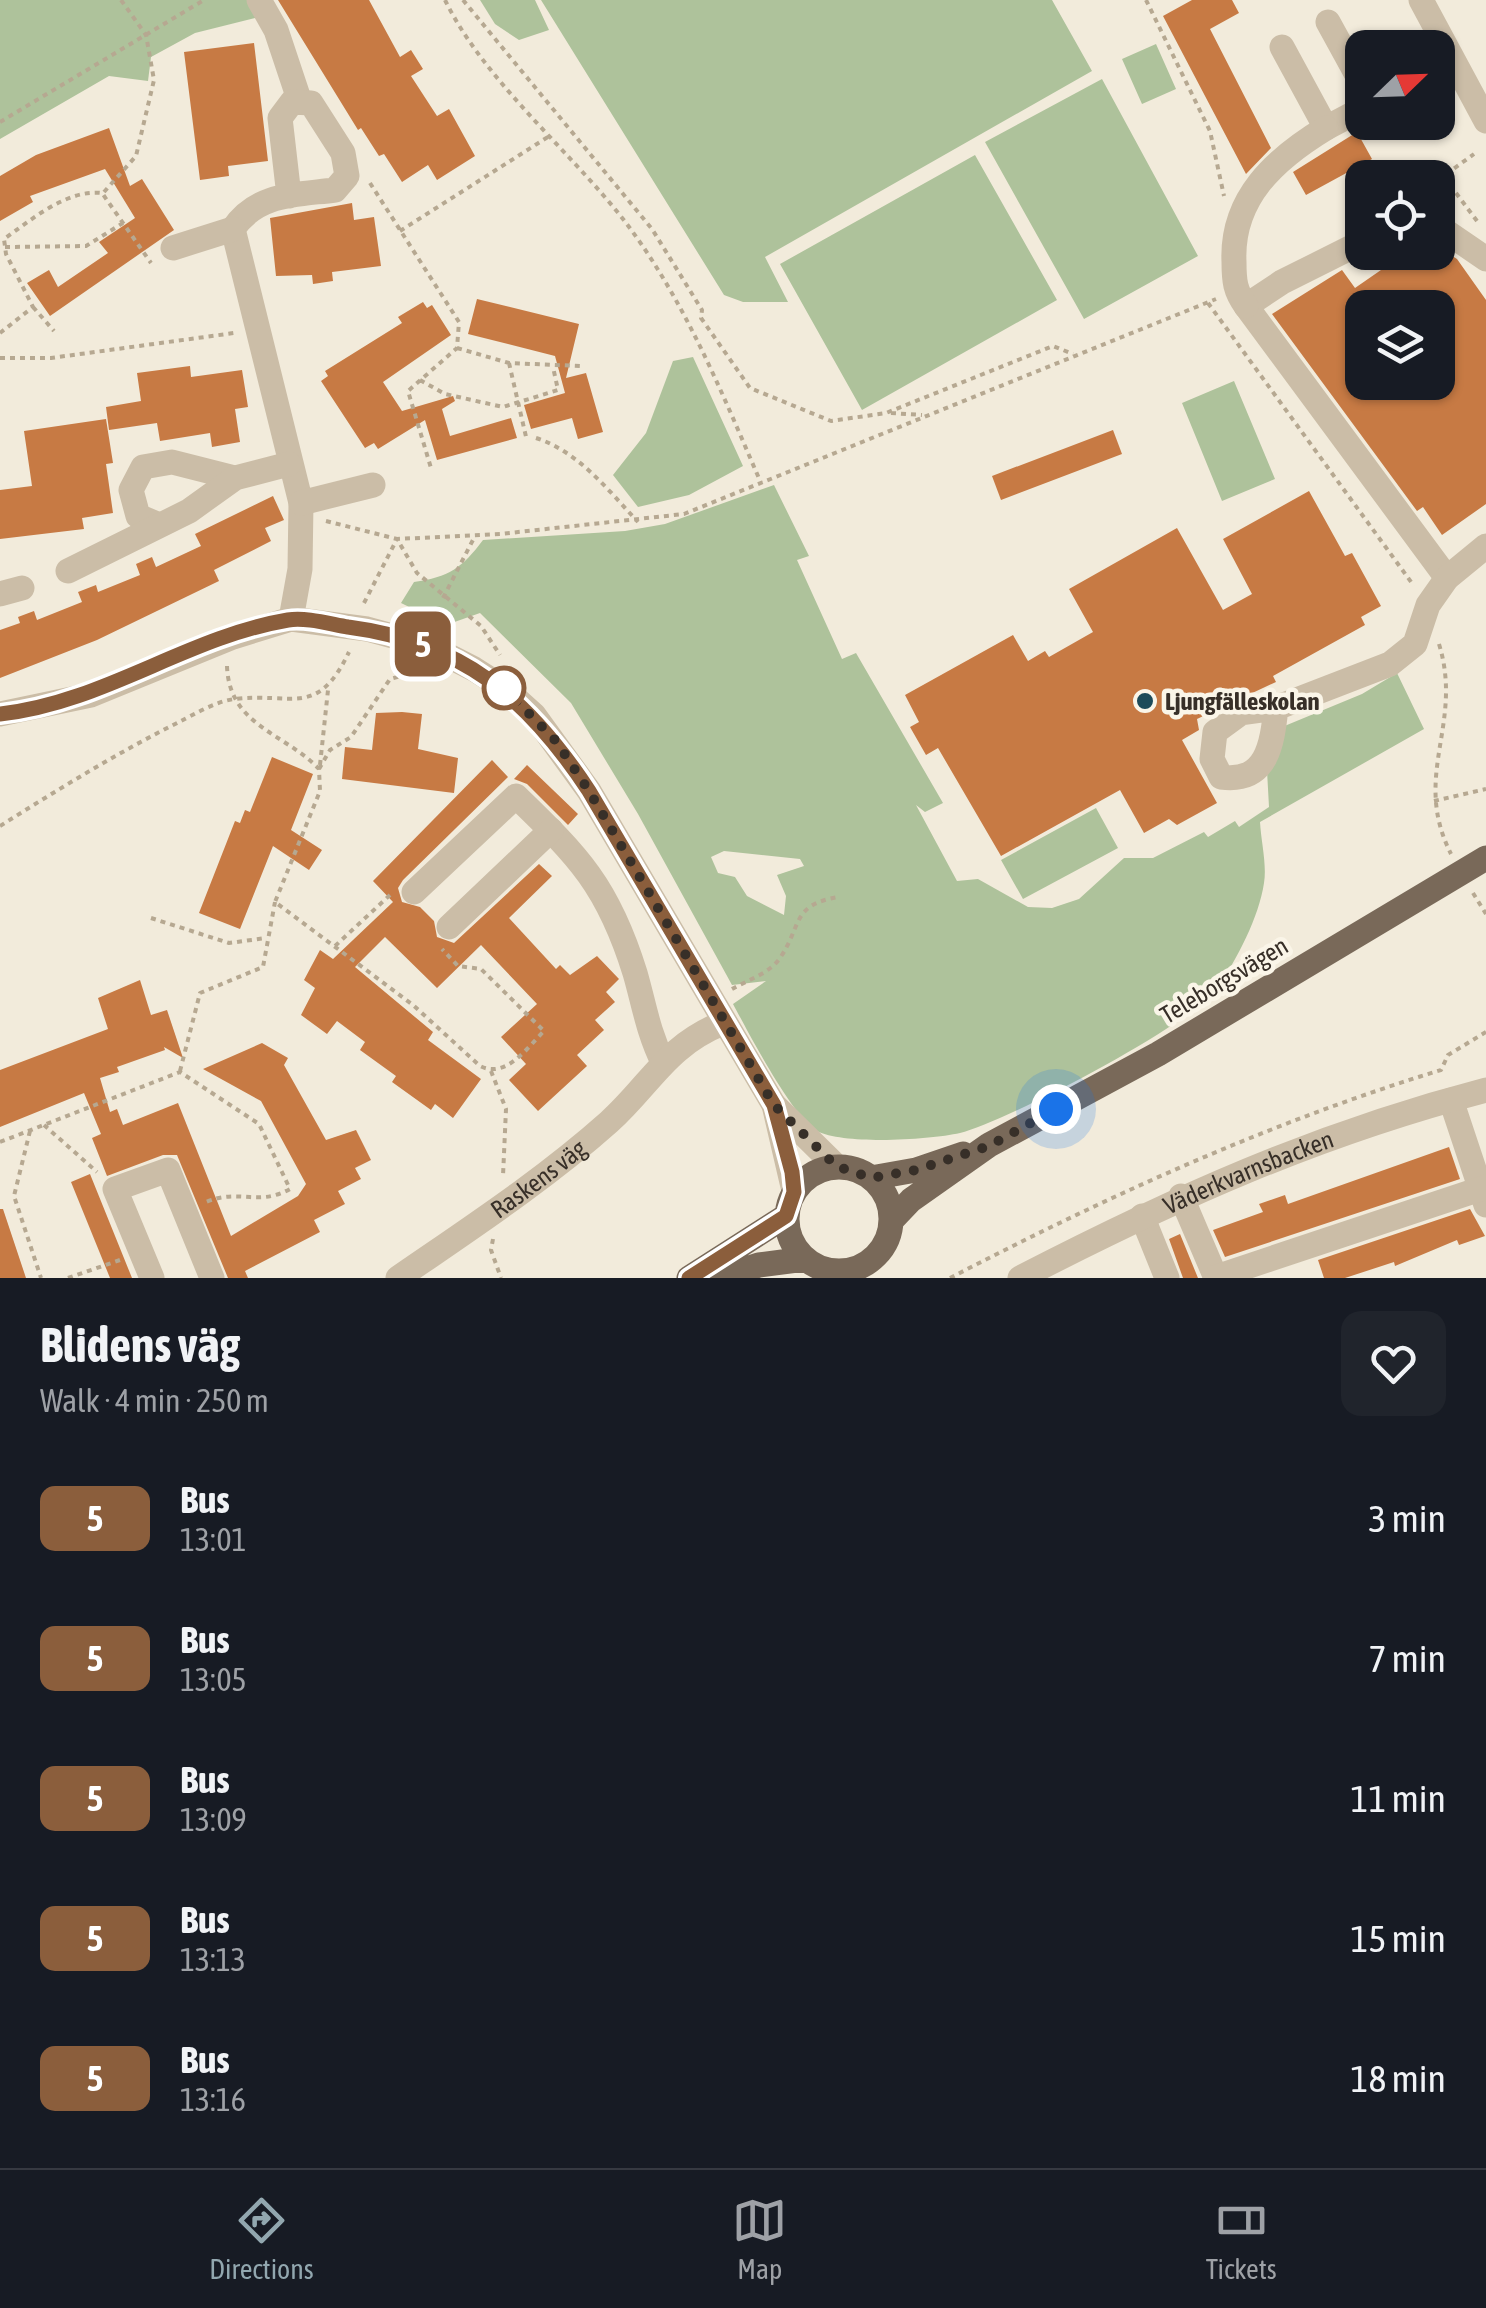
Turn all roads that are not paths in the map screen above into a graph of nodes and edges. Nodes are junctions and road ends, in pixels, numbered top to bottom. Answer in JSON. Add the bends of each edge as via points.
{"nodes":[{"id":1,"x":259,"y":0,"type":"edge"},
{"id":2,"x":1421,"y":0,"type":"edge"},
{"id":3,"x":1328,"y":22,"type":"dead end"},
{"id":4,"x":1282,"y":47,"type":"dead end"},
{"id":5,"x":1345,"y":53,"type":"edge"},
{"id":6,"x":300,"y":102,"type":"junction"},
{"id":7,"x":1345,"y":117,"type":"edge"},
{"id":8,"x":1486,"y":121,"type":"edge"},
{"id":9,"x":1326,"y":128,"type":"junction"},
{"id":10,"x":289,"y":196,"type":"junction"},
{"id":11,"x":233,"y":229,"type":"junction"},
{"id":12,"x":1455,"y":234,"type":"edge"},
{"id":13,"x":1483,"y":248,"type":"edge"},
{"id":14,"x":1345,"y":250,"type":"edge"},
{"id":15,"x":162,"y":256,"type":"road end"},
{"id":16,"x":1246,"y":306,"type":"junction"},
{"id":17,"x":289,"y":464,"type":"junction"},
{"id":18,"x":235,"y":478,"type":"junction"},
{"id":19,"x":373,"y":485,"type":"dead end"},
{"id":20,"x":302,"y":509,"type":"junction"},
{"id":21,"x":157,"y":524,"type":"junction"},
{"id":22,"x":1486,"y":546,"type":"edge"},
{"id":23,"x":68,"y":571,"type":"dead end"},
{"id":24,"x":1448,"y":578,"type":"junction"},
{"id":25,"x":291,"y":619,"type":"junction"},
{"id":26,"x":1276,"y":708,"type":"dead end"},
{"id":27,"x":0,"y":714,"type":"edge"},
{"id":28,"x":552,"y":830,"type":"junction"},
{"id":29,"x":1486,"y":858,"type":"edge"},
{"id":30,"x":414,"y":892,"type":"road end"},
{"id":31,"x":449,"y":927,"type":"road end"},
{"id":32,"x":717,"y":1012,"type":"junction"},
{"id":33,"x":662,"y":1062,"type":"junction"},
{"id":34,"x":1483,"y":1099,"type":"edge"},
{"id":35,"x":1451,"y":1100,"type":"junction"},
{"id":36,"x":774,"y":1105,"type":"junction"},
{"id":37,"x":989,"y":1146,"type":"junction"},
{"id":38,"x":836,"y":1166,"type":"junction"},
{"id":39,"x":871,"y":1178,"type":"junction"},
{"id":40,"x":1484,"y":1193,"type":"edge"},
{"id":41,"x":1180,"y":1196,"type":"junction"},
{"id":42,"x":790,"y":1204,"type":"junction"},
{"id":43,"x":1142,"y":1216,"type":"junction"},
{"id":44,"x":891,"y":1221,"type":"junction"},
{"id":45,"x":805,"y":1258,"type":"junction"},
{"id":46,"x":152,"y":1278,"type":"edge"},
{"id":47,"x":212,"y":1278,"type":"edge"},
{"id":48,"x":398,"y":1278,"type":"edge"},
{"id":49,"x":689,"y":1278,"type":"edge"},
{"id":50,"x":719,"y":1278,"type":"edge"},
{"id":51,"x":1020,"y":1278,"type":"edge"},
{"id":52,"x":1167,"y":1278,"type":"edge"},
{"id":53,"x":1216,"y":1278,"type":"edge"}],
"edges":[{"from":1,"to":6,"type":"street"},
{"from":2,"to":8,"type":"street"},
{"from":3,"to":5,"type":"street"},
{"from":4,"to":9,"type":"street"},
{"from":6,"to":10,"type":"street","via":[[280,118]]},
{"from":6,"to":10,"type":"street","via":[[312,102],[343,153],[346,176],[336,190]]},
{"from":7,"to":9,"type":"street"},
{"from":9,"to":16,"type":"street","via":[[1288,151],[1254,186],[1233,235],[1235,290]]},
{"from":10,"to":11,"type":"street","via":[[245,211]]},
{"from":11,"to":15,"type":"street"},
{"from":11,"to":17,"type":"street"},
{"from":12,"to":13,"type":"street"},
{"from":14,"to":16,"type":"street"},
{"from":16,"to":24,"type":"street"},
{"from":17,"to":18,"type":"street"},
{"from":17,"to":20,"type":"street"},
{"from":18,"to":21,"type":"street"},
{"from":18,"to":21,"type":"street","via":[[172,462],[143,466],[131,490],[138,516]]},
{"from":19,"to":20,"type":"street"},
{"from":20,"to":25,"type":"street"},
{"from":21,"to":23,"type":"street"},
{"from":22,"to":24,"type":"street"},
{"from":24,"to":26,"type":"street","via":[[1428,605],[1415,644],[1390,664]]},
{"from":25,"to":27,"type":"street","via":[[91,695]]},
{"from":25,"to":32,"type":"street","via":[[429,646],[504,688],[578,774]]},
{"from":28,"to":30,"type":"street","via":[[516,796]]},
{"from":28,"to":31,"type":"street"},
{"from":28,"to":33,"type":"street","via":[[590,869],[616,919]]},
{"from":29,"to":37,"type":"main road","name":"Teleborgsvägen","via":[[1158,1054]]},
{"from":32,"to":33,"type":"street","name":"Raskens väg"},
{"from":32,"to":36,"type":"street"},
{"from":33,"to":48,"type":"street","name":"Raskens väg","via":[[610,1122]]},
{"from":34,"to":35,"type":"street","name":"Väderkvarnsbacken"},
{"from":35,"to":40,"type":"street"},
{"from":35,"to":41,"type":"street","name":"Väderkvarnsbacken","via":[[1346,1131]]},
{"from":36,"to":38,"type":"street"},
{"from":36,"to":42,"type":"street"},
{"from":37,"to":39,"type":"main road","name":"Teleborgsvägen"},
{"from":37,"to":44,"type":"main road","name":"Teleborgsvägen"},
{"from":38,"to":39,"type":"main road"},
{"from":38,"to":42,"type":"main road","via":[[812,1174]]},
{"from":39,"to":44,"type":"main road","via":[[886,1197]]},
{"from":40,"to":53,"type":"street"},
{"from":41,"to":43,"type":"street","name":"Väderkvarnsbacken"},
{"from":41,"to":53,"type":"street"},
{"from":42,"to":45,"type":"main road","via":[[791,1239]]},
{"from":42,"to":49,"type":"main road"},
{"from":43,"to":51,"type":"street","name":"Väderkvarnsbacken"},
{"from":43,"to":52,"type":"street"},
{"from":44,"to":45,"type":"main road","via":[[882,1249],[860,1267],[831,1270]]},
{"from":45,"to":50,"type":"main road"},
{"from":46,"to":47,"type":"street","via":[[115,1188],[168,1170]]}]}
